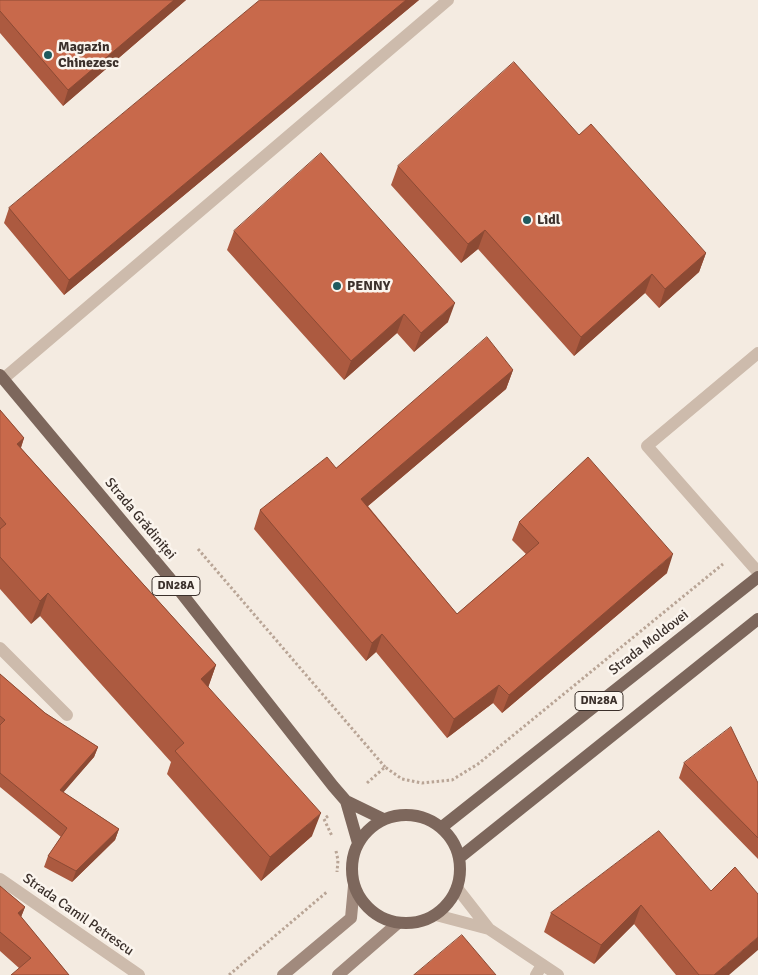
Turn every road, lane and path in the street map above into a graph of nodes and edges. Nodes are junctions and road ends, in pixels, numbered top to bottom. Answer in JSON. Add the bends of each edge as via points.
{"nodes":[{"id":1,"x":448,"y":0,"type":"edge"},
{"id":2,"x":758,"y":353,"type":"edge"},
{"id":3,"x":1,"y":377,"type":"edge"},
{"id":4,"x":198,"y":549,"type":"dead end"},
{"id":5,"x":739,"y":551,"type":"junction"},
{"id":6,"x":758,"y":572,"type":"edge"},
{"id":7,"x":758,"y":577,"type":"edge"},
{"id":8,"x":758,"y":619,"type":"edge"},
{"id":9,"x":0,"y":648,"type":"edge"},
{"id":10,"x":67,"y":715,"type":"dead end"},
{"id":11,"x":385,"y":767,"type":"junction"},
{"id":12,"x":367,"y":783,"type":"dead end"},
{"id":13,"x":346,"y":801,"type":"junction"},
{"id":14,"x":383,"y":819,"type":"junction"},
{"id":15,"x":442,"y":827,"type":"junction"},
{"id":16,"x":332,"y":836,"type":"dead end"},
{"id":17,"x":358,"y":843,"type":"junction"},
{"id":18,"x":336,"y":845,"type":"dead end"},
{"id":19,"x":459,"y":858,"type":"junction"},
{"id":20,"x":336,"y":877,"type":"dead end"},
{"id":21,"x":0,"y":879,"type":"edge"},
{"id":22,"x":332,"y":884,"type":"dead end"},
{"id":23,"x":354,"y":886,"type":"junction"},
{"id":24,"x":457,"y":888,"type":"junction"},
{"id":25,"x":328,"y":891,"type":"junction"},
{"id":26,"x":436,"y":915,"type":"junction"},
{"id":27,"x":351,"y":918,"type":"junction"},
{"id":28,"x":398,"y":923,"type":"junction"},
{"id":29,"x":488,"y":929,"type":"junction"},
{"id":30,"x":539,"y":970,"type":"edge"},
{"id":31,"x":139,"y":975,"type":"edge"},
{"id":32,"x":228,"y":975,"type":"edge"},
{"id":33,"x":283,"y":975,"type":"edge"},
{"id":34,"x":338,"y":975,"type":"edge"},
{"id":35,"x":558,"y":975,"type":"edge"}],
"edges":[{"from":1,"to":3,"type":"street"},
{"from":2,"to":5,"type":"street","via":[[647,446]]},
{"from":3,"to":13,"type":"main road","name":"Strada Grădiniței","number":"DN28A","via":[[168,576]]},
{"from":4,"to":11,"type":"path"},
{"from":5,"to":6,"type":"street"},
{"from":5,"to":11,"type":"path","via":[[486,758],[452,780],[422,783],[402,779]]},
{"from":7,"to":15,"type":"main road","name":"Strada Moldovei","number":"DN28A"},
{"from":8,"to":19,"type":"main road","number":"DN28A"},
{"from":9,"to":10,"type":"street"},
{"from":11,"to":12,"type":"path"},
{"from":13,"to":14,"type":"main road","name":"Strada Grădiniței","number":"DN28A"},
{"from":13,"to":16,"type":"path","via":[[324,819]]},
{"from":13,"to":17,"type":"main road","name":"Strada Grădiniței","number":"DN28A"},
{"from":14,"to":15,"type":"main road","number":"DN28A","via":[[411,814]]},
{"from":14,"to":17,"type":"main road","number":"DN28A","via":[[368,829]]},
{"from":15,"to":19,"type":"main road","via":[[452,840]]},
{"from":17,"to":23,"type":"main road","number":"DN28A","via":[[352,864]]},
{"from":18,"to":20,"type":"path"},
{"from":19,"to":24,"type":"main road","via":[[461,872]]},
{"from":21,"to":31,"type":"street","name":"Strada Camil Petrescu"},
{"from":22,"to":25,"type":"path"},
{"from":23,"to":27,"type":"main road","number":"DN28A"},
{"from":23,"to":28,"type":"main road","via":[[370,910]]},
{"from":24,"to":26,"type":"main road","via":[[445,908]]},
{"from":24,"to":29,"type":"street"},
{"from":25,"to":27,"type":"path"},
{"from":25,"to":32,"type":"path"},
{"from":26,"to":28,"type":"main road","via":[[408,924]]},
{"from":26,"to":29,"type":"street"},
{"from":27,"to":33,"type":"main road"},
{"from":28,"to":34,"type":"main road"},
{"from":29,"to":30,"type":"street"},
{"from":30,"to":35,"type":"street"}]}
